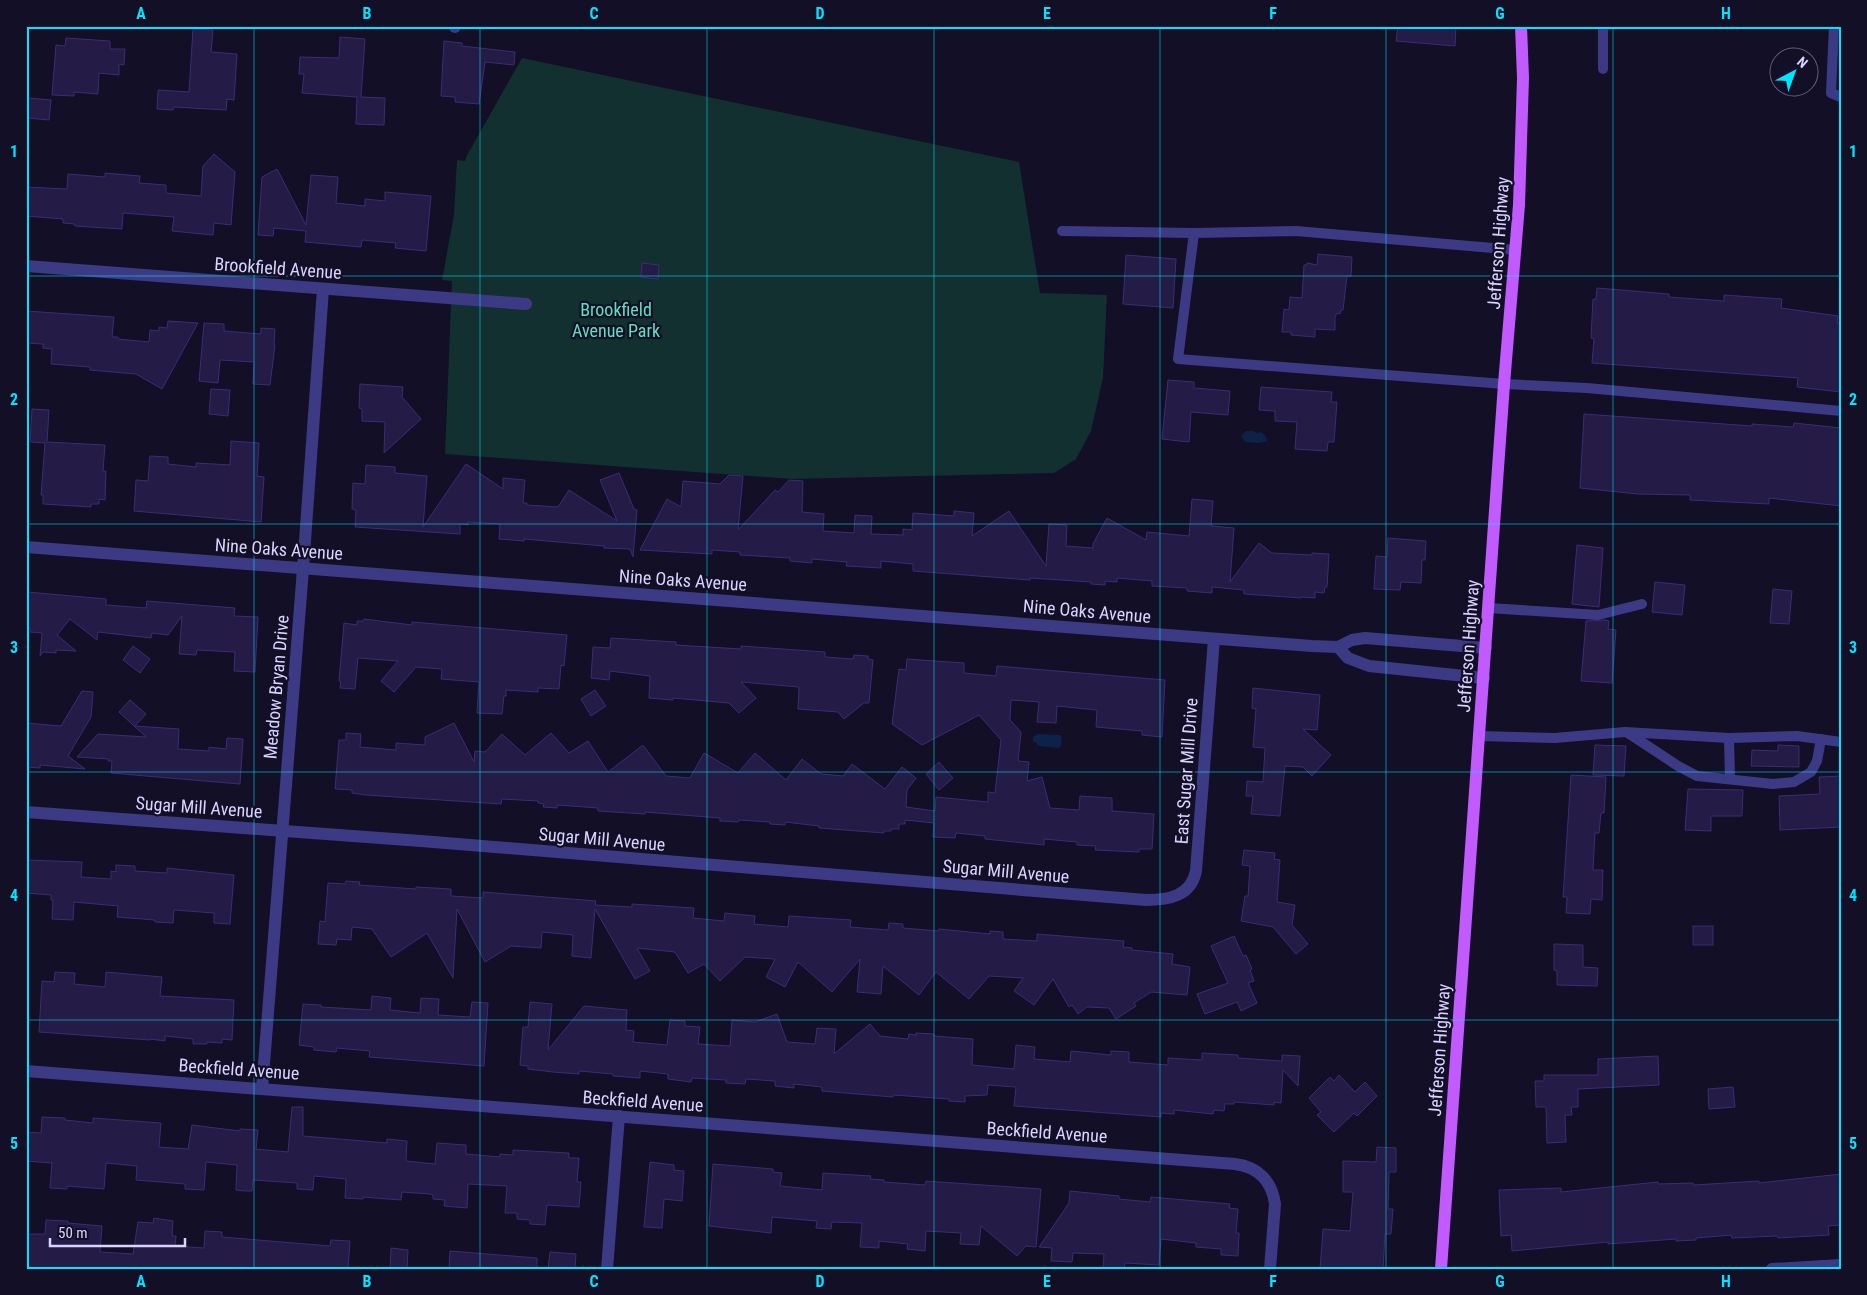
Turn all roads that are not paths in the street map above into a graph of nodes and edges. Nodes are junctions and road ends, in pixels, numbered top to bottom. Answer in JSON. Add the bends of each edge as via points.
{"nodes":[{"id":1,"x":1521,"y":26,"type":"edge"},
{"id":2,"x":1603,"y":26,"type":"edge"},
{"id":3,"x":1834,"y":26,"type":"edge"},
{"id":4,"x":1603,"y":69,"type":"dead end"},
{"id":5,"x":1841,"y":97,"type":"edge"},
{"id":6,"x":1062,"y":231,"type":"dead end"},
{"id":7,"x":1194,"y":233,"type":"junction"},
{"id":8,"x":1516,"y":250,"type":"junction"},
{"id":9,"x":26,"y":266,"type":"edge"},
{"id":10,"x":323,"y":289,"type":"junction"},
{"id":11,"x":526,"y":304,"type":"dead end"},
{"id":12,"x":1504,"y":384,"type":"junction"},
{"id":13,"x":1841,"y":411,"type":"edge"},
{"id":14,"x":26,"y":547,"type":"edge"},
{"id":15,"x":303,"y":569,"type":"junction"},
{"id":16,"x":1642,"y":604,"type":"dead end"},
{"id":17,"x":1488,"y":608,"type":"junction"},
{"id":18,"x":1214,"y":638,"type":"junction"},
{"id":19,"x":1338,"y":648,"type":"junction"},
{"id":20,"x":1486,"y":648,"type":"junction"},
{"id":21,"x":1484,"y":678,"type":"junction"},
{"id":22,"x":1625,"y":732,"type":"junction"},
{"id":23,"x":1479,"y":736,"type":"junction"},
{"id":24,"x":1729,"y":738,"type":"junction"},
{"id":25,"x":1821,"y":739,"type":"junction"},
{"id":26,"x":1841,"y":742,"type":"edge"},
{"id":27,"x":1730,"y":779,"type":"junction"},
{"id":28,"x":26,"y":812,"type":"edge"},
{"id":29,"x":283,"y":831,"type":"junction"},
{"id":30,"x":1175,"y":897,"type":"joint"},
{"id":31,"x":26,"y":1071,"type":"edge"},
{"id":32,"x":262,"y":1089,"type":"junction"},
{"id":33,"x":619,"y":1116,"type":"junction"},
{"id":34,"x":1841,"y":1265,"type":"edge"},
{"id":35,"x":607,"y":1269,"type":"edge"},
{"id":36,"x":1270,"y":1269,"type":"edge"},
{"id":37,"x":1441,"y":1269,"type":"edge"},
{"id":38,"x":1772,"y":1269,"type":"edge"}],
"edges":[{"from":1,"to":8,"type":"main road","name":"Jefferson Highway","via":[[1523,78]]},
{"from":2,"to":4,"type":"lane"},
{"from":3,"to":5,"type":"lane","via":[[1832,93]]},
{"from":6,"to":7,"type":"lane"},
{"from":7,"to":8,"type":"lane","via":[[1296,231]]},
{"from":7,"to":12,"type":"lane","via":[[1178,359]]},
{"from":8,"to":12,"type":"main road","name":"Jefferson Highway"},
{"from":9,"to":10,"type":"street","name":"Brookfield Avenue"},
{"from":10,"to":11,"type":"street","name":"Brookfield Avenue"},
{"from":10,"to":15,"type":"street","name":"Meadow Bryan Drive"},
{"from":12,"to":13,"type":"lane","via":[[1588,388]]},
{"from":12,"to":17,"type":"main road","name":"Jefferson Highway"},
{"from":14,"to":15,"type":"street","name":"Nine Oaks Avenue"},
{"from":15,"to":18,"type":"street","name":"Nine Oaks Avenue"},
{"from":15,"to":29,"type":"street","name":"Meadow Bryan Drive"},
{"from":16,"to":17,"type":"lane","via":[[1598,615]]},
{"from":17,"to":20,"type":"main road","name":"Jefferson Highway"},
{"from":18,"to":19,"type":"street","name":"Nine Oaks Avenue"},
{"from":18,"to":30,"type":"street","name":"East Sugar Mill Drive","via":[[1195,878],[1187,890]]},
{"from":19,"to":20,"type":"street","name":"Nine Oaks Avenue","via":[[1352,640],[1365,638]]},
{"from":19,"to":21,"type":"street","name":"Nine Oaks Avenue","via":[[1348,658],[1369,666]]},
{"from":20,"to":21,"type":"main road","name":"Jefferson Highway"},
{"from":21,"to":23,"type":"main road","name":"Jefferson Highway"},
{"from":22,"to":23,"type":"lane","via":[[1555,738]]},
{"from":22,"to":24,"type":"lane"},
{"from":22,"to":27,"type":"lane","via":[[1697,776]]},
{"from":23,"to":37,"type":"main road","name":"Jefferson Highway"},
{"from":24,"to":25,"type":"lane","via":[[1797,736]]},
{"from":24,"to":27,"type":"lane"},
{"from":25,"to":26,"type":"lane"},
{"from":25,"to":27,"type":"lane","via":[[1811,772],[1794,782],[1773,784]]},
{"from":28,"to":29,"type":"street","name":"Sugar Mill Avenue"},
{"from":29,"to":30,"type":"street","name":"Sugar Mill Avenue","via":[[1146,900]]},
{"from":29,"to":32,"type":"street","name":"Meadow Bryan Drive"},
{"from":31,"to":32,"type":"street","name":"Beckfield Avenue"},
{"from":32,"to":33,"type":"street","name":"Beckfield Avenue"},
{"from":33,"to":35,"type":"street"},
{"from":33,"to":36,"type":"street","name":"Beckfield Avenue","via":[[1247,1166],[1267,1181],[1274,1195]]},
{"from":34,"to":38,"type":"street"}]}
